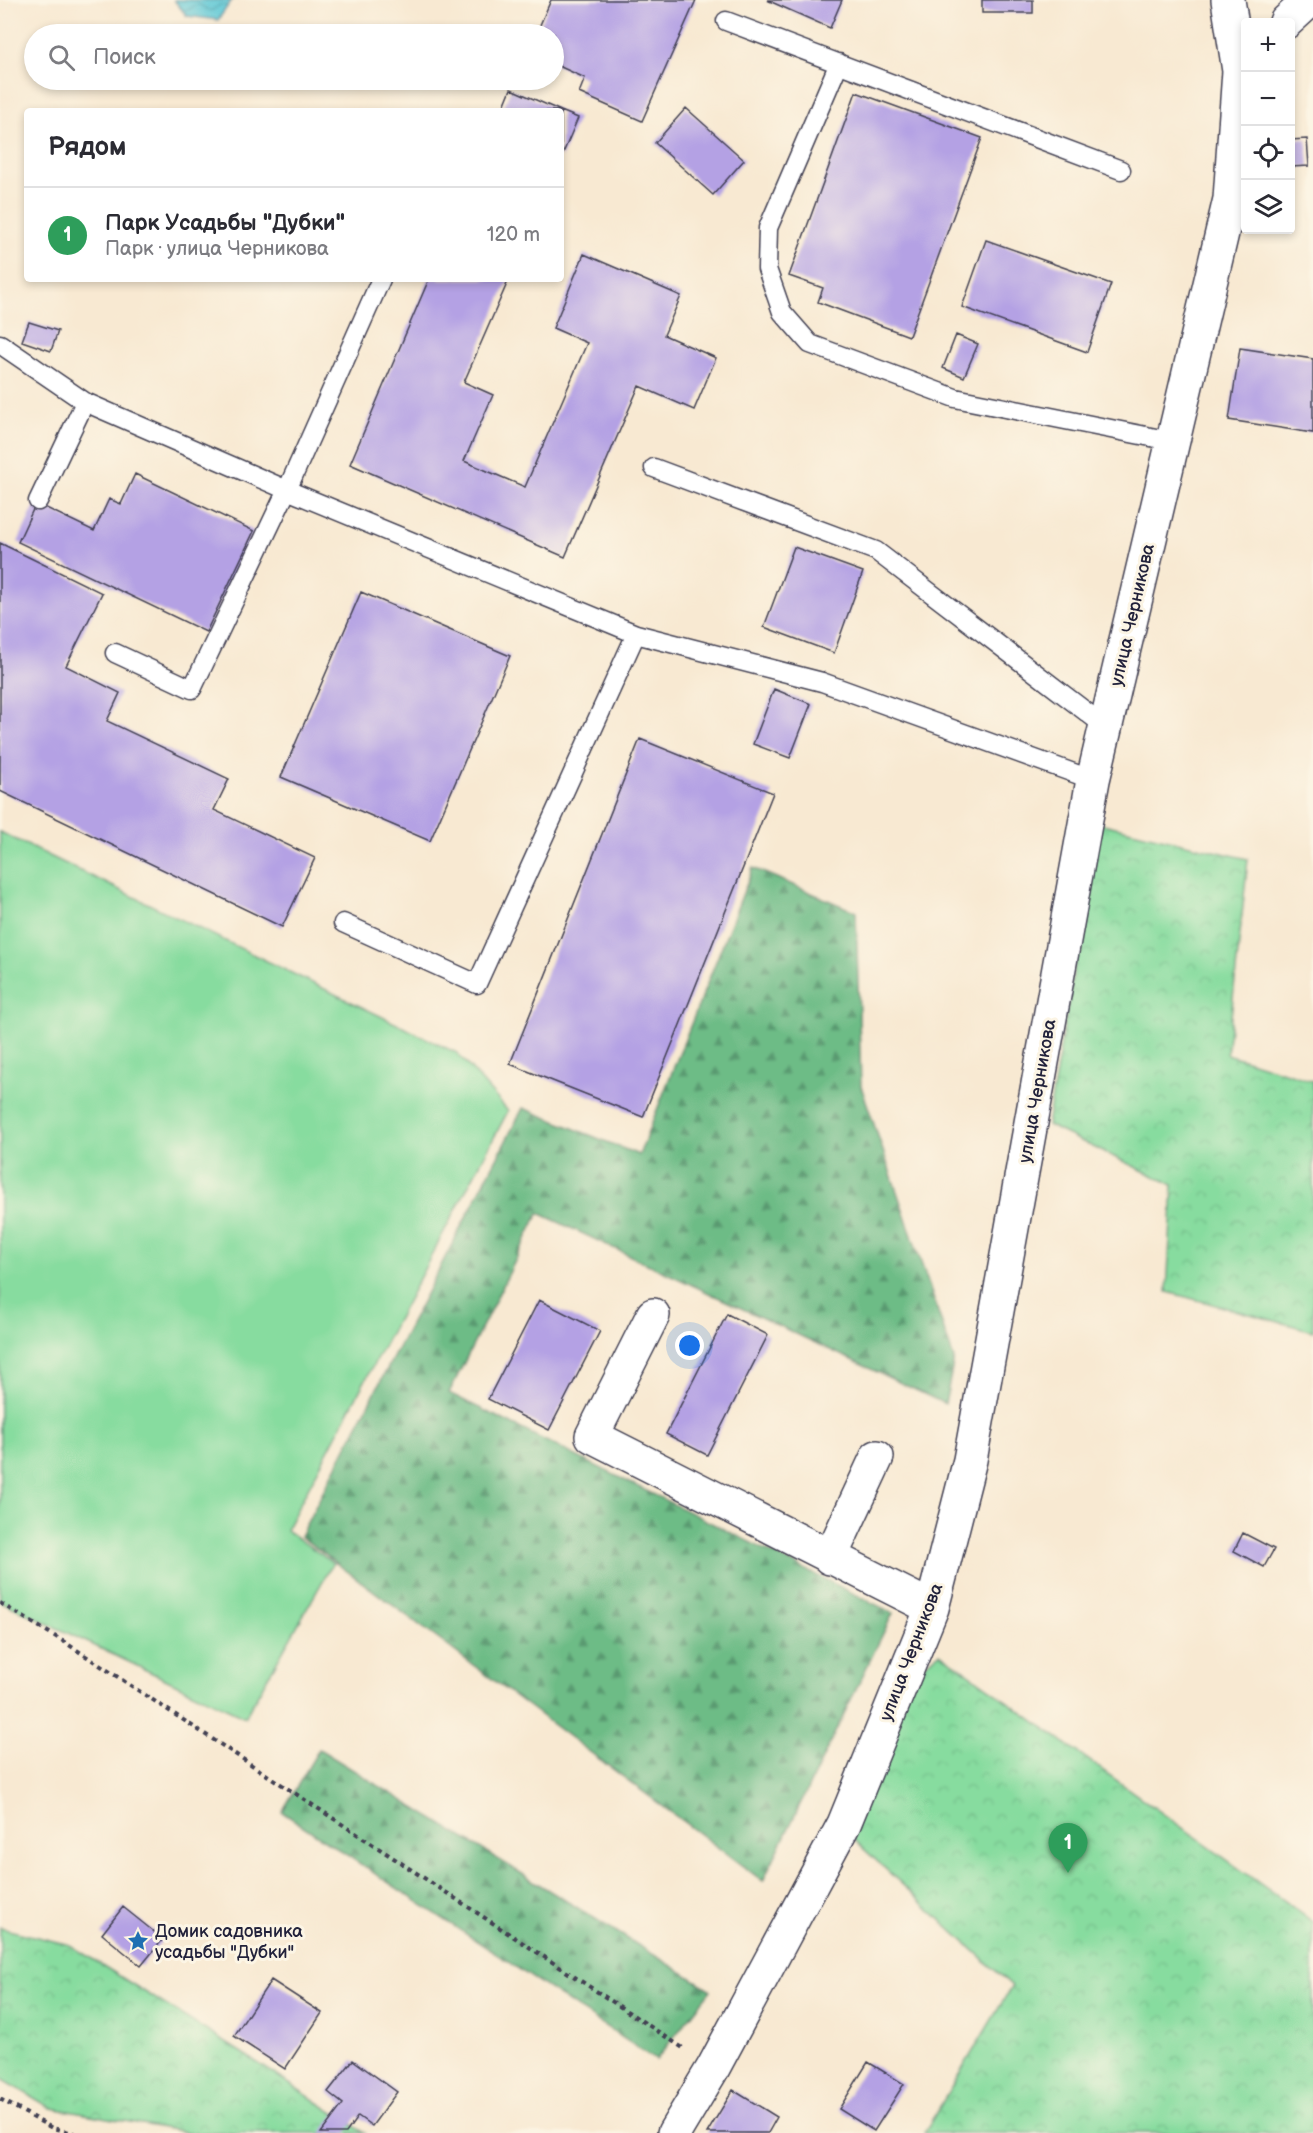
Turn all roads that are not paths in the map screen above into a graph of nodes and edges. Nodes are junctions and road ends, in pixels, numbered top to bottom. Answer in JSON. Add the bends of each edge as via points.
{"nodes":[{"id":1,"x":1228,"y":0,"type":"edge"},
{"id":2,"x":1310,"y":0,"type":"edge"},
{"id":3,"x":1290,"y":18,"type":"edge"},
{"id":4,"x":726,"y":21,"type":"dead end"},
{"id":5,"x":839,"y":63,"type":"junction"},
{"id":6,"x":1241,"y":63,"type":"edge"},
{"id":7,"x":1242,"y":72,"type":"edge"},
{"id":8,"x":1121,"y":170,"type":"dead end"},
{"id":9,"x":380,"y":282,"type":"edge"},
{"id":10,"x":0,"y":344,"type":"edge"},
{"id":11,"x":85,"y":402,"type":"junction"},
{"id":12,"x":1172,"y":441,"type":"junction"},
{"id":13,"x":654,"y":468,"type":"dead end"},
{"id":14,"x":287,"y":490,"type":"junction"},
{"id":15,"x":38,"y":501,"type":"dead end"},
{"id":16,"x":636,"y":634,"type":"junction"},
{"id":17,"x":115,"y":653,"type":"dead end"},
{"id":18,"x":1106,"y":727,"type":"junction"},
{"id":19,"x":1093,"y":780,"type":"junction"},
{"id":20,"x":343,"y":923,"type":"dead end"},
{"id":21,"x":653,"y":1315,"type":"dead end"},
{"id":22,"x":877,"y":1457,"type":"dead end"},
{"id":23,"x":830,"y":1558,"type":"junction"},
{"id":24,"x":932,"y":1608,"type":"junction"},
{"id":25,"x":674,"y":2133,"type":"edge"}],
"edges":[{"from":1,"to":6,"type":"street","name":"улица Черникова"},
{"from":2,"to":3,"type":"street"},
{"from":4,"to":5,"type":"lane"},
{"from":5,"to":8,"type":"lane"},
{"from":5,"to":12,"type":"lane","via":[[768,228],[767,269],[782,312],[810,344],[955,398]]},
{"from":7,"to":12,"type":"street","name":"улица Черникова","via":[[1230,199]]},
{"from":9,"to":14,"type":"lane"},
{"from":10,"to":11,"type":"lane"},
{"from":11,"to":14,"type":"lane"},
{"from":11,"to":15,"type":"lane"},
{"from":12,"to":18,"type":"street","name":"улица Черникова"},
{"from":13,"to":18,"type":"lane","via":[[876,551]]},
{"from":14,"to":16,"type":"lane"},
{"from":14,"to":17,"type":"lane","via":[[192,689]]},
{"from":16,"to":19,"type":"lane","via":[[822,682]]},
{"from":16,"to":20,"type":"lane","via":[[477,984]]},
{"from":18,"to":19,"type":"street","name":"улица Черникова"},
{"from":19,"to":24,"type":"street","name":"улица Черникова","via":[[970,1460]]},
{"from":21,"to":23,"type":"street","via":[[592,1436]]},
{"from":22,"to":23,"type":"street"},
{"from":23,"to":24,"type":"street"},
{"from":24,"to":25,"type":"street","name":"улица Черникова","via":[[844,1824]]}]}
